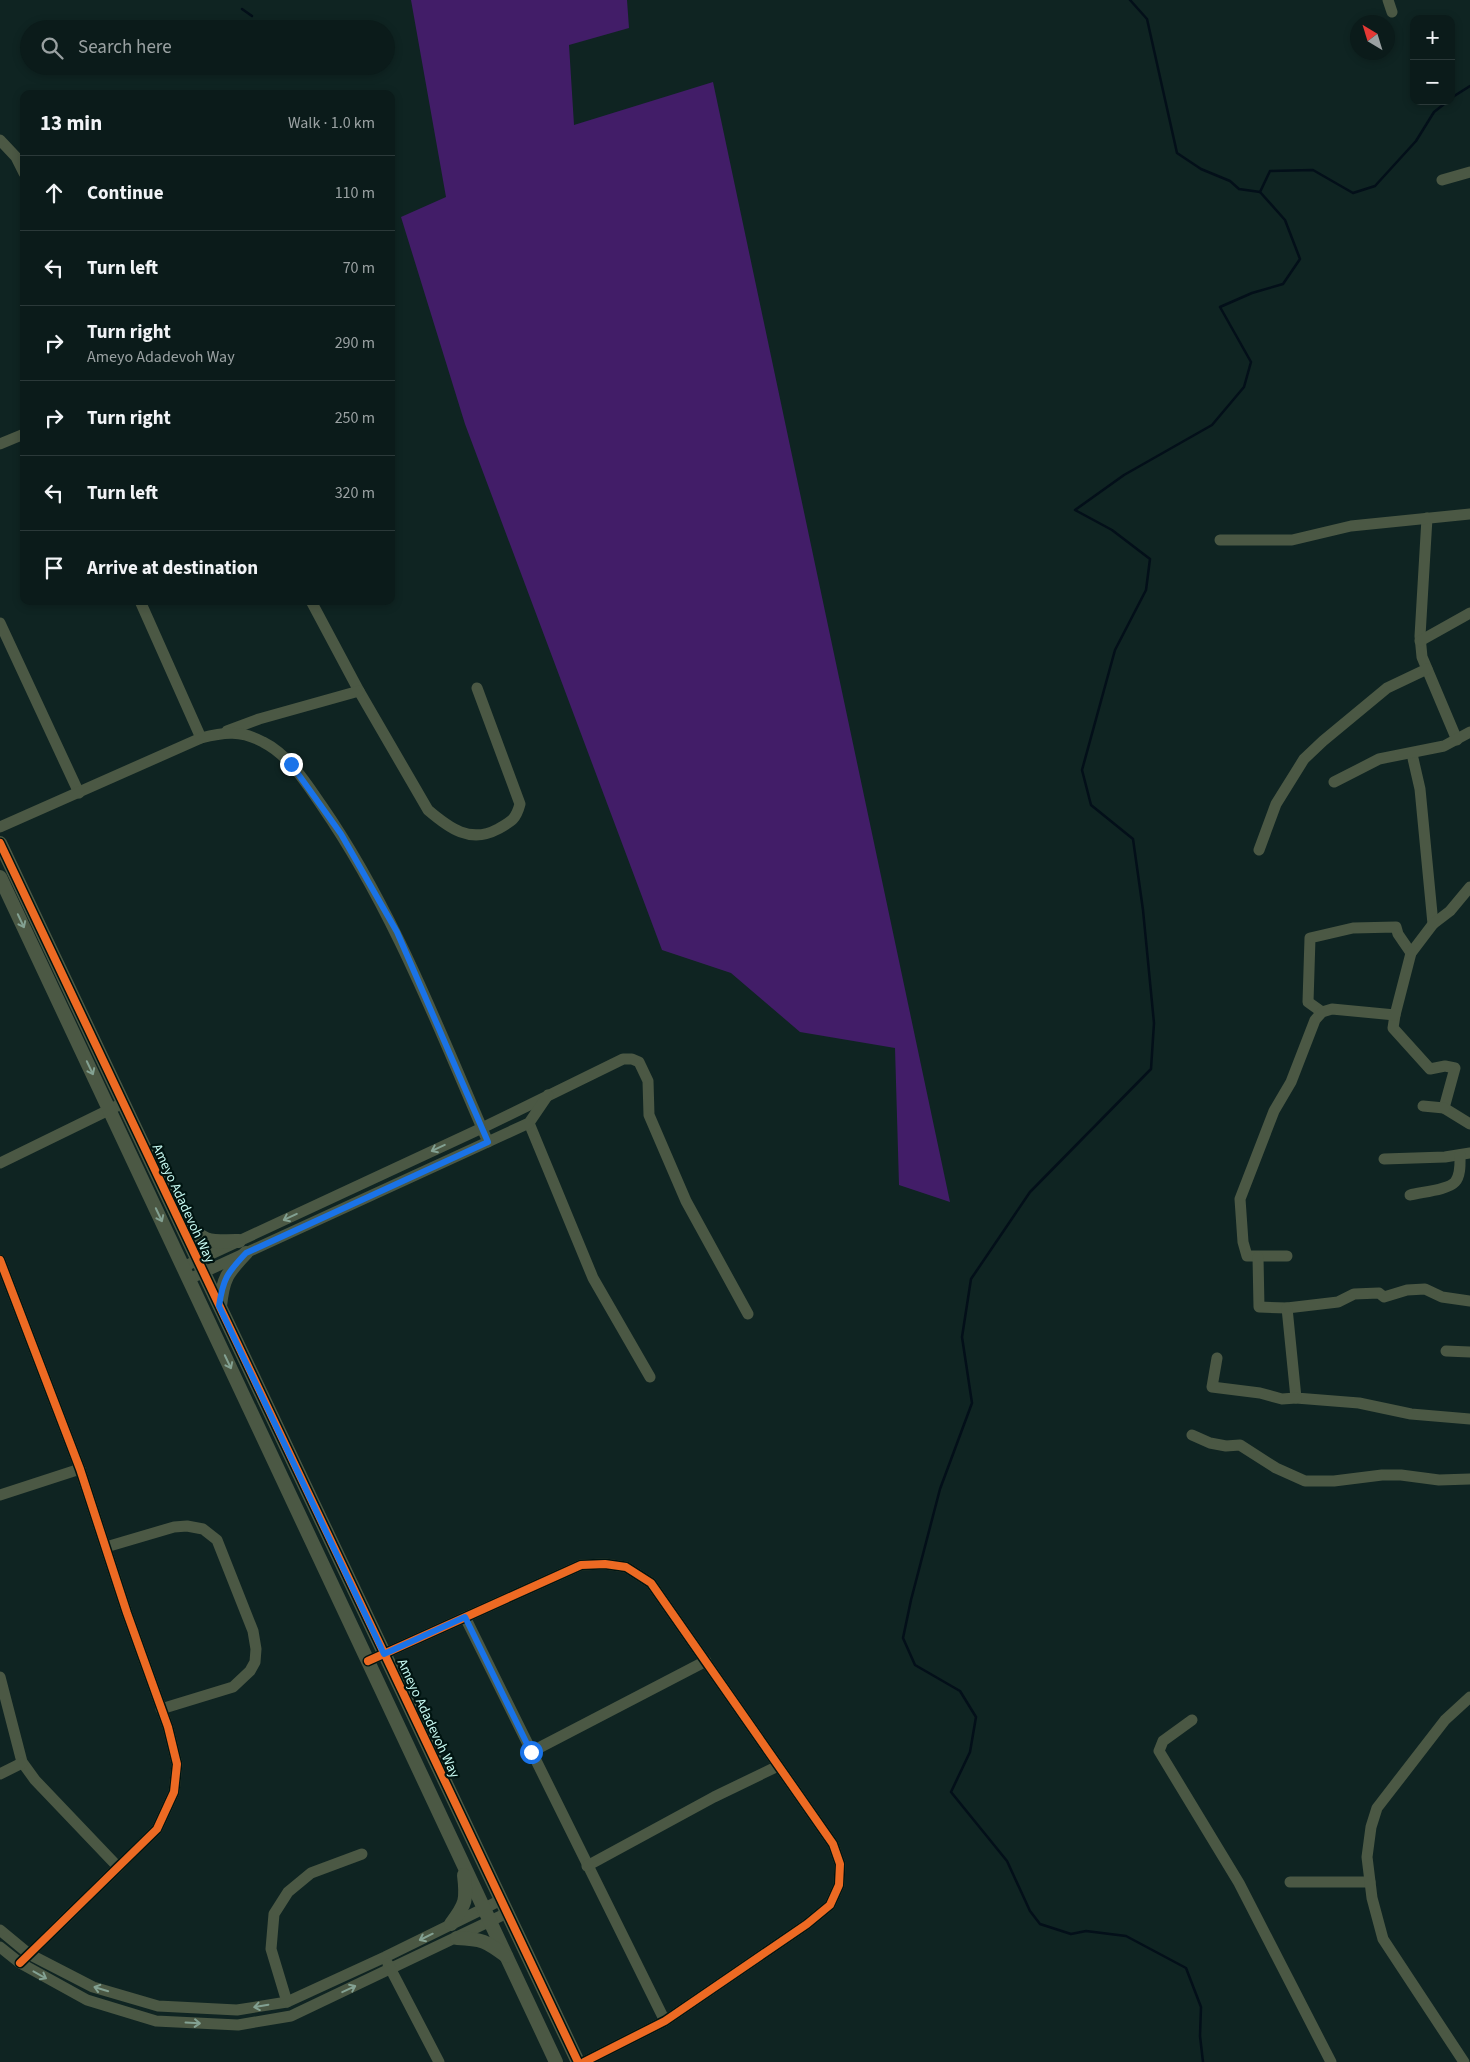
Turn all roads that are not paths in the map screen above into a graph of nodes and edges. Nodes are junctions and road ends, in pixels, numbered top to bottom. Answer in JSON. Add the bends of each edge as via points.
{"nodes":[{"id":1,"x":1388,"y":0,"type":"edge"},
{"id":2,"x":1392,"y":12,"type":"dead end"},
{"id":3,"x":0,"y":140,"type":"edge"},
{"id":4,"x":20,"y":164,"type":"edge"},
{"id":5,"x":1470,"y":172,"type":"edge"},
{"id":6,"x":1442,"y":180,"type":"dead end"},
{"id":7,"x":20,"y":436,"type":"edge"},
{"id":8,"x":0,"y":444,"type":"edge"},
{"id":9,"x":1470,"y":514,"type":"edge"},
{"id":10,"x":1427,"y":518,"type":"junction"},
{"id":11,"x":1220,"y":540,"type":"dead end"},
{"id":12,"x":142,"y":605,"type":"edge"},
{"id":13,"x":313,"y":605,"type":"edge"},
{"id":14,"x":1470,"y":613,"type":"edge"},
{"id":15,"x":0,"y":623,"type":"edge"},
{"id":16,"x":1420,"y":641,"type":"junction"},
{"id":17,"x":1427,"y":669,"type":"junction"},
{"id":18,"x":477,"y":688,"type":"dead end"},
{"id":19,"x":359,"y":691,"type":"junction"},
{"id":20,"x":223,"y":732,"type":"junction"},
{"id":21,"x":1470,"y":732,"type":"edge"},
{"id":22,"x":201,"y":738,"type":"junction"},
{"id":23,"x":1457,"y":740,"type":"junction"},
{"id":24,"x":1412,"y":754,"type":"junction"},
{"id":25,"x":1334,"y":782,"type":"dead end"},
{"id":26,"x":79,"y":792,"type":"junction"},
{"id":27,"x":0,"y":827,"type":"edge"},
{"id":28,"x":0,"y":843,"type":"edge"},
{"id":29,"x":1259,"y":850,"type":"dead end"},
{"id":30,"x":0,"y":877,"type":"edge"},
{"id":31,"x":1470,"y":887,"type":"edge"},
{"id":32,"x":1433,"y":924,"type":"junction"},
{"id":33,"x":1411,"y":953,"type":"junction"},
{"id":34,"x":1322,"y":1012,"type":"junction"},
{"id":35,"x":1395,"y":1015,"type":"junction"},
{"id":36,"x":549,"y":1094,"type":"junction"},
{"id":37,"x":123,"y":1102,"type":"junction"},
{"id":38,"x":1423,"y":1106,"type":"dead end"},
{"id":39,"x":1444,"y":1108,"type":"junction"},
{"id":40,"x":109,"y":1109,"type":"junction"},
{"id":41,"x":529,"y":1123,"type":"junction"},
{"id":42,"x":1470,"y":1124,"type":"edge"},
{"id":43,"x":482,"y":1128,"type":"junction"},
{"id":44,"x":488,"y":1142,"type":"junction"},
{"id":45,"x":1465,"y":1154,"type":"edge"},
{"id":46,"x":1384,"y":1159,"type":"dead end"},
{"id":47,"x":0,"y":1163,"type":"edge"},
{"id":48,"x":1410,"y":1195,"type":"dead end"},
{"id":49,"x":176,"y":1214,"type":"junction"},
{"id":50,"x":242,"y":1247,"type":"junction"},
{"id":51,"x":1287,"y":1256,"type":"dead end"},
{"id":52,"x":1258,"y":1258,"type":"junction"},
{"id":53,"x":0,"y":1260,"type":"edge"},
{"id":54,"x":200,"y":1266,"type":"junction"},
{"id":55,"x":186,"y":1273,"type":"junction"},
{"id":56,"x":1470,"y":1301,"type":"edge"},
{"id":57,"x":219,"y":1306,"type":"junction"},
{"id":58,"x":1287,"y":1308,"type":"junction"},
{"id":59,"x":748,"y":1314,"type":"dead end"},
{"id":60,"x":1446,"y":1351,"type":"dead end"},
{"id":61,"x":1470,"y":1352,"type":"edge"},
{"id":62,"x":1217,"y":1358,"type":"dead end"},
{"id":63,"x":650,"y":1377,"type":"dead end"},
{"id":64,"x":1296,"y":1398,"type":"junction"},
{"id":65,"x":1470,"y":1419,"type":"edge"},
{"id":66,"x":1192,"y":1435,"type":"dead end"},
{"id":67,"x":80,"y":1469,"type":"junction"},
{"id":68,"x":1470,"y":1479,"type":"edge"},
{"id":69,"x":0,"y":1495,"type":"edge"},
{"id":70,"x":106,"y":1548,"type":"junction"},
{"id":71,"x":465,"y":1617,"type":"junction"},
{"id":72,"x":384,"y":1654,"type":"junction"},
{"id":73,"x":368,"y":1661,"type":"junction"},
{"id":74,"x":706,"y":1661,"type":"junction"},
{"id":75,"x":0,"y":1677,"type":"edge"},
{"id":76,"x":1470,"y":1697,"type":"edge"},
{"id":77,"x":161,"y":1709,"type":"junction"},
{"id":78,"x":1192,"y":1720,"type":"dead end"},
{"id":79,"x":531,"y":1752,"type":"junction"},
{"id":80,"x":22,"y":1763,"type":"junction"},
{"id":81,"x":778,"y":1766,"type":"junction"},
{"id":82,"x":0,"y":1774,"type":"edge"},
{"id":83,"x":362,"y":1854,"type":"dead end"},
{"id":84,"x":463,"y":1862,"type":"junction"},
{"id":85,"x":588,"y":1866,"type":"junction"},
{"id":86,"x":118,"y":1867,"type":"junction"},
{"id":87,"x":1290,"y":1882,"type":"dead end"},
{"id":88,"x":1370,"y":1882,"type":"junction"},
{"id":89,"x":501,"y":1900,"type":"junction"},
{"id":90,"x":484,"y":1908,"type":"junction"},
{"id":91,"x":507,"y":1914,"type":"junction"},
{"id":92,"x":490,"y":1922,"type":"junction"},
{"id":93,"x":451,"y":1924,"type":"junction"},
{"id":94,"x":0,"y":1930,"type":"edge"},
{"id":95,"x":457,"y":1938,"type":"junction"},
{"id":96,"x":0,"y":1948,"type":"edge"},
{"id":97,"x":29,"y":1954,"type":"junction"},
{"id":98,"x":385,"y":1957,"type":"junction"},
{"id":99,"x":507,"y":1957,"type":"junction"},
{"id":100,"x":20,"y":1963,"type":"junction"},
{"id":101,"x":391,"y":1970,"type":"junction"},
{"id":102,"x":287,"y":2002,"type":"junction"},
{"id":103,"x":665,"y":2021,"type":"junction"},
{"id":104,"x":439,"y":2062,"type":"edge"},
{"id":105,"x":556,"y":2062,"type":"edge"},
{"id":106,"x":578,"y":2062,"type":"edge"},
{"id":107,"x":584,"y":2062,"type":"edge"},
{"id":108,"x":1331,"y":2062,"type":"edge"},
{"id":109,"x":1464,"y":2062,"type":"edge"}],
"edges":[{"from":1,"to":2,"type":"street"},
{"from":3,"to":4,"type":"street"},
{"from":5,"to":6,"type":"street"},
{"from":7,"to":8,"type":"street"},
{"from":9,"to":10,"type":"street"},
{"from":10,"to":11,"type":"street","via":[[1351,526],[1292,540]]},
{"from":10,"to":16,"type":"street"},
{"from":12,"to":22,"type":"street"},
{"from":13,"to":19,"type":"street"},
{"from":14,"to":16,"type":"street"},
{"from":15,"to":26,"type":"street"},
{"from":16,"to":17,"type":"street"},
{"from":17,"to":23,"type":"street"},
{"from":17,"to":29,"type":"street","via":[[1386,688],[1304,759],[1276,804]]},
{"from":18,"to":19,"type":"street","via":[[520,804],[512,821],[487,834],[468,835],[444,824],[428,810]]},
{"from":19,"to":20,"type":"street"},
{"from":20,"to":22,"type":"street"},
{"from":20,"to":43,"type":"street","via":[[246,734],[264,742],[291,764],[341,834],[397,932]]},
{"from":21,"to":23,"type":"street"},
{"from":22,"to":26,"type":"street"},
{"from":23,"to":24,"type":"street"},
{"from":24,"to":25,"type":"street","via":[[1379,759]]},
{"from":24,"to":32,"type":"street","via":[[1420,789]]},
{"from":26,"to":27,"type":"street"},
{"from":28,"to":37,"type":"street","name":"Ameyo Adadevoh Way"},
{"from":30,"to":40,"type":"street","name":"Ameyo Adadevoh Way","one_way":true},
{"from":31,"to":32,"type":"street","via":[[1450,911]]},
{"from":32,"to":33,"type":"street"},
{"from":33,"to":34,"type":"street","via":[[1396,927],[1353,928],[1310,938],[1308,1002]]},
{"from":33,"to":35,"type":"street"},
{"from":34,"to":35,"type":"street","via":[[1332,1009]]},
{"from":34,"to":52,"type":"street","via":[[1315,1020],[1291,1082],[1274,1111],[1240,1199],[1247,1256]]},
{"from":35,"to":39,"type":"street","via":[[1393,1028],[1430,1068],[1456,1068]]},
{"from":36,"to":41,"type":"street"},
{"from":36,"to":43,"type":"street"},
{"from":36,"to":59,"type":"street","via":[[623,1059],[639,1062],[648,1081],[649,1115],[682,1192]]},
{"from":37,"to":40,"type":"street"},
{"from":37,"to":49,"type":"street","name":"Ameyo Adadevoh Way"},
{"from":38,"to":39,"type":"street"},
{"from":39,"to":42,"type":"street"},
{"from":40,"to":47,"type":"street"},
{"from":40,"to":55,"type":"street","name":"Ameyo Adadevoh Way","one_way":true},
{"from":41,"to":44,"type":"street"},
{"from":41,"to":63,"type":"street","via":[[594,1278]]},
{"from":43,"to":44,"type":"street"},
{"from":43,"to":50,"type":"street","one_way":true},
{"from":44,"to":50,"type":"street"},
{"from":45,"to":46,"type":"street"},
{"from":45,"to":48,"type":"street","via":[[1456,1181],[1448,1187]]},
{"from":49,"to":50,"type":"street","via":[[196,1234],[212,1242]]},
{"from":49,"to":54,"type":"street","name":"Ameyo Adadevoh Way"},
{"from":50,"to":54,"type":"street"},
{"from":50,"to":57,"type":"street","via":[[222,1287]]},
{"from":51,"to":52,"type":"street"},
{"from":52,"to":58,"type":"street","via":[[1258,1307]]},
{"from":53,"to":67,"type":"street"},
{"from":54,"to":55,"type":"street"},
{"from":54,"to":57,"type":"street","name":"Ameyo Adadevoh Way"},
{"from":55,"to":73,"type":"street","name":"Ameyo Adadevoh Way","one_way":true},
{"from":56,"to":58,"type":"street","via":[[1442,1297],[1425,1290],[1406,1290],[1384,1297],[1379,1293],[1354,1294],[1338,1302]]},
{"from":57,"to":72,"type":"street","name":"Ameyo Adadevoh Way"},
{"from":58,"to":64,"type":"street"},
{"from":60,"to":61,"type":"street"},
{"from":62,"to":64,"type":"street","via":[[1212,1386],[1282,1399]]},
{"from":64,"to":65,"type":"street","via":[[1359,1402],[1411,1414]]},
{"from":66,"to":68,"type":"street","via":[[1210,1443],[1240,1445],[1276,1468],[1305,1480],[1334,1481],[1382,1474],[1439,1480]]},
{"from":67,"to":69,"type":"street"},
{"from":67,"to":70,"type":"street"},
{"from":70,"to":77,"type":"street"},
{"from":70,"to":77,"type":"street","via":[[174,1527],[203,1529],[217,1540],[253,1631],[255,1662],[242,1680],[233,1687]]},
{"from":71,"to":72,"type":"street"},
{"from":71,"to":74,"type":"street","via":[[581,1565],[626,1567],[651,1583]]},
{"from":71,"to":79,"type":"street"},
{"from":72,"to":73,"type":"street"},
{"from":72,"to":89,"type":"street","name":"Ameyo Adadevoh Way"},
{"from":73,"to":84,"type":"street","name":"Ameyo Adadevoh Way"},
{"from":74,"to":79,"type":"street"},
{"from":74,"to":81,"type":"street"},
{"from":75,"to":80,"type":"street"},
{"from":76,"to":88,"type":"street","via":[[1445,1720],[1377,1808],[1367,1857]]},
{"from":77,"to":86,"type":"street","via":[[177,1764],[174,1792],[157,1828]]},
{"from":78,"to":108,"type":"street","via":[[1163,1742],[1160,1751],[1239,1883]]},
{"from":79,"to":85,"type":"street"},
{"from":80,"to":82,"type":"street"},
{"from":80,"to":86,"type":"street"},
{"from":81,"to":85,"type":"street"},
{"from":81,"to":103,"type":"street","via":[[833,1844],[840,1864],[839,1885],[830,1905],[813,1919]]},
{"from":83,"to":102,"type":"street","via":[[311,1873],[288,1892],[274,1914],[271,1949]]},
{"from":84,"to":90,"type":"street","name":"Ameyo Adadevoh Way"},
{"from":84,"to":93,"type":"street","via":[[467,1895]]},
{"from":85,"to":103,"type":"street"},
{"from":86,"to":97,"type":"street"},
{"from":87,"to":88,"type":"street"},
{"from":88,"to":109,"type":"street","via":[[1383,1939]]},
{"from":89,"to":90,"type":"street"},
{"from":89,"to":91,"type":"street","name":"Ameyo Adadevoh Way"},
{"from":90,"to":92,"type":"street","name":"Ameyo Adadevoh Way"},
{"from":90,"to":93,"type":"street"},
{"from":91,"to":92,"type":"street"},
{"from":91,"to":106,"type":"street","name":"Ameyo Adadevoh Way"},
{"from":92,"to":95,"type":"street"},
{"from":92,"to":99,"type":"street","name":"Ameyo Adadevoh Way"},
{"from":93,"to":98,"type":"street","one_way":true},
{"from":94,"to":97,"type":"street"},
{"from":95,"to":99,"type":"street","via":[[478,1939]]},
{"from":95,"to":101,"type":"street"},
{"from":96,"to":100,"type":"street"},
{"from":97,"to":100,"type":"street"},
{"from":102,"to":97,"type":"street","one_way":true,"via":[[237,2010],[158,2006],[92,1987]]},
{"from":98,"to":101,"type":"street"},
{"from":98,"to":102,"type":"street"},
{"from":99,"to":105,"type":"street","name":"Ameyo Adadevoh Way"},
{"from":100,"to":101,"type":"street","one_way":true,"via":[[87,2000],[156,2021],[238,2025],[291,2016]]},
{"from":101,"to":104,"type":"street"},
{"from":103,"to":107,"type":"street"}]}
